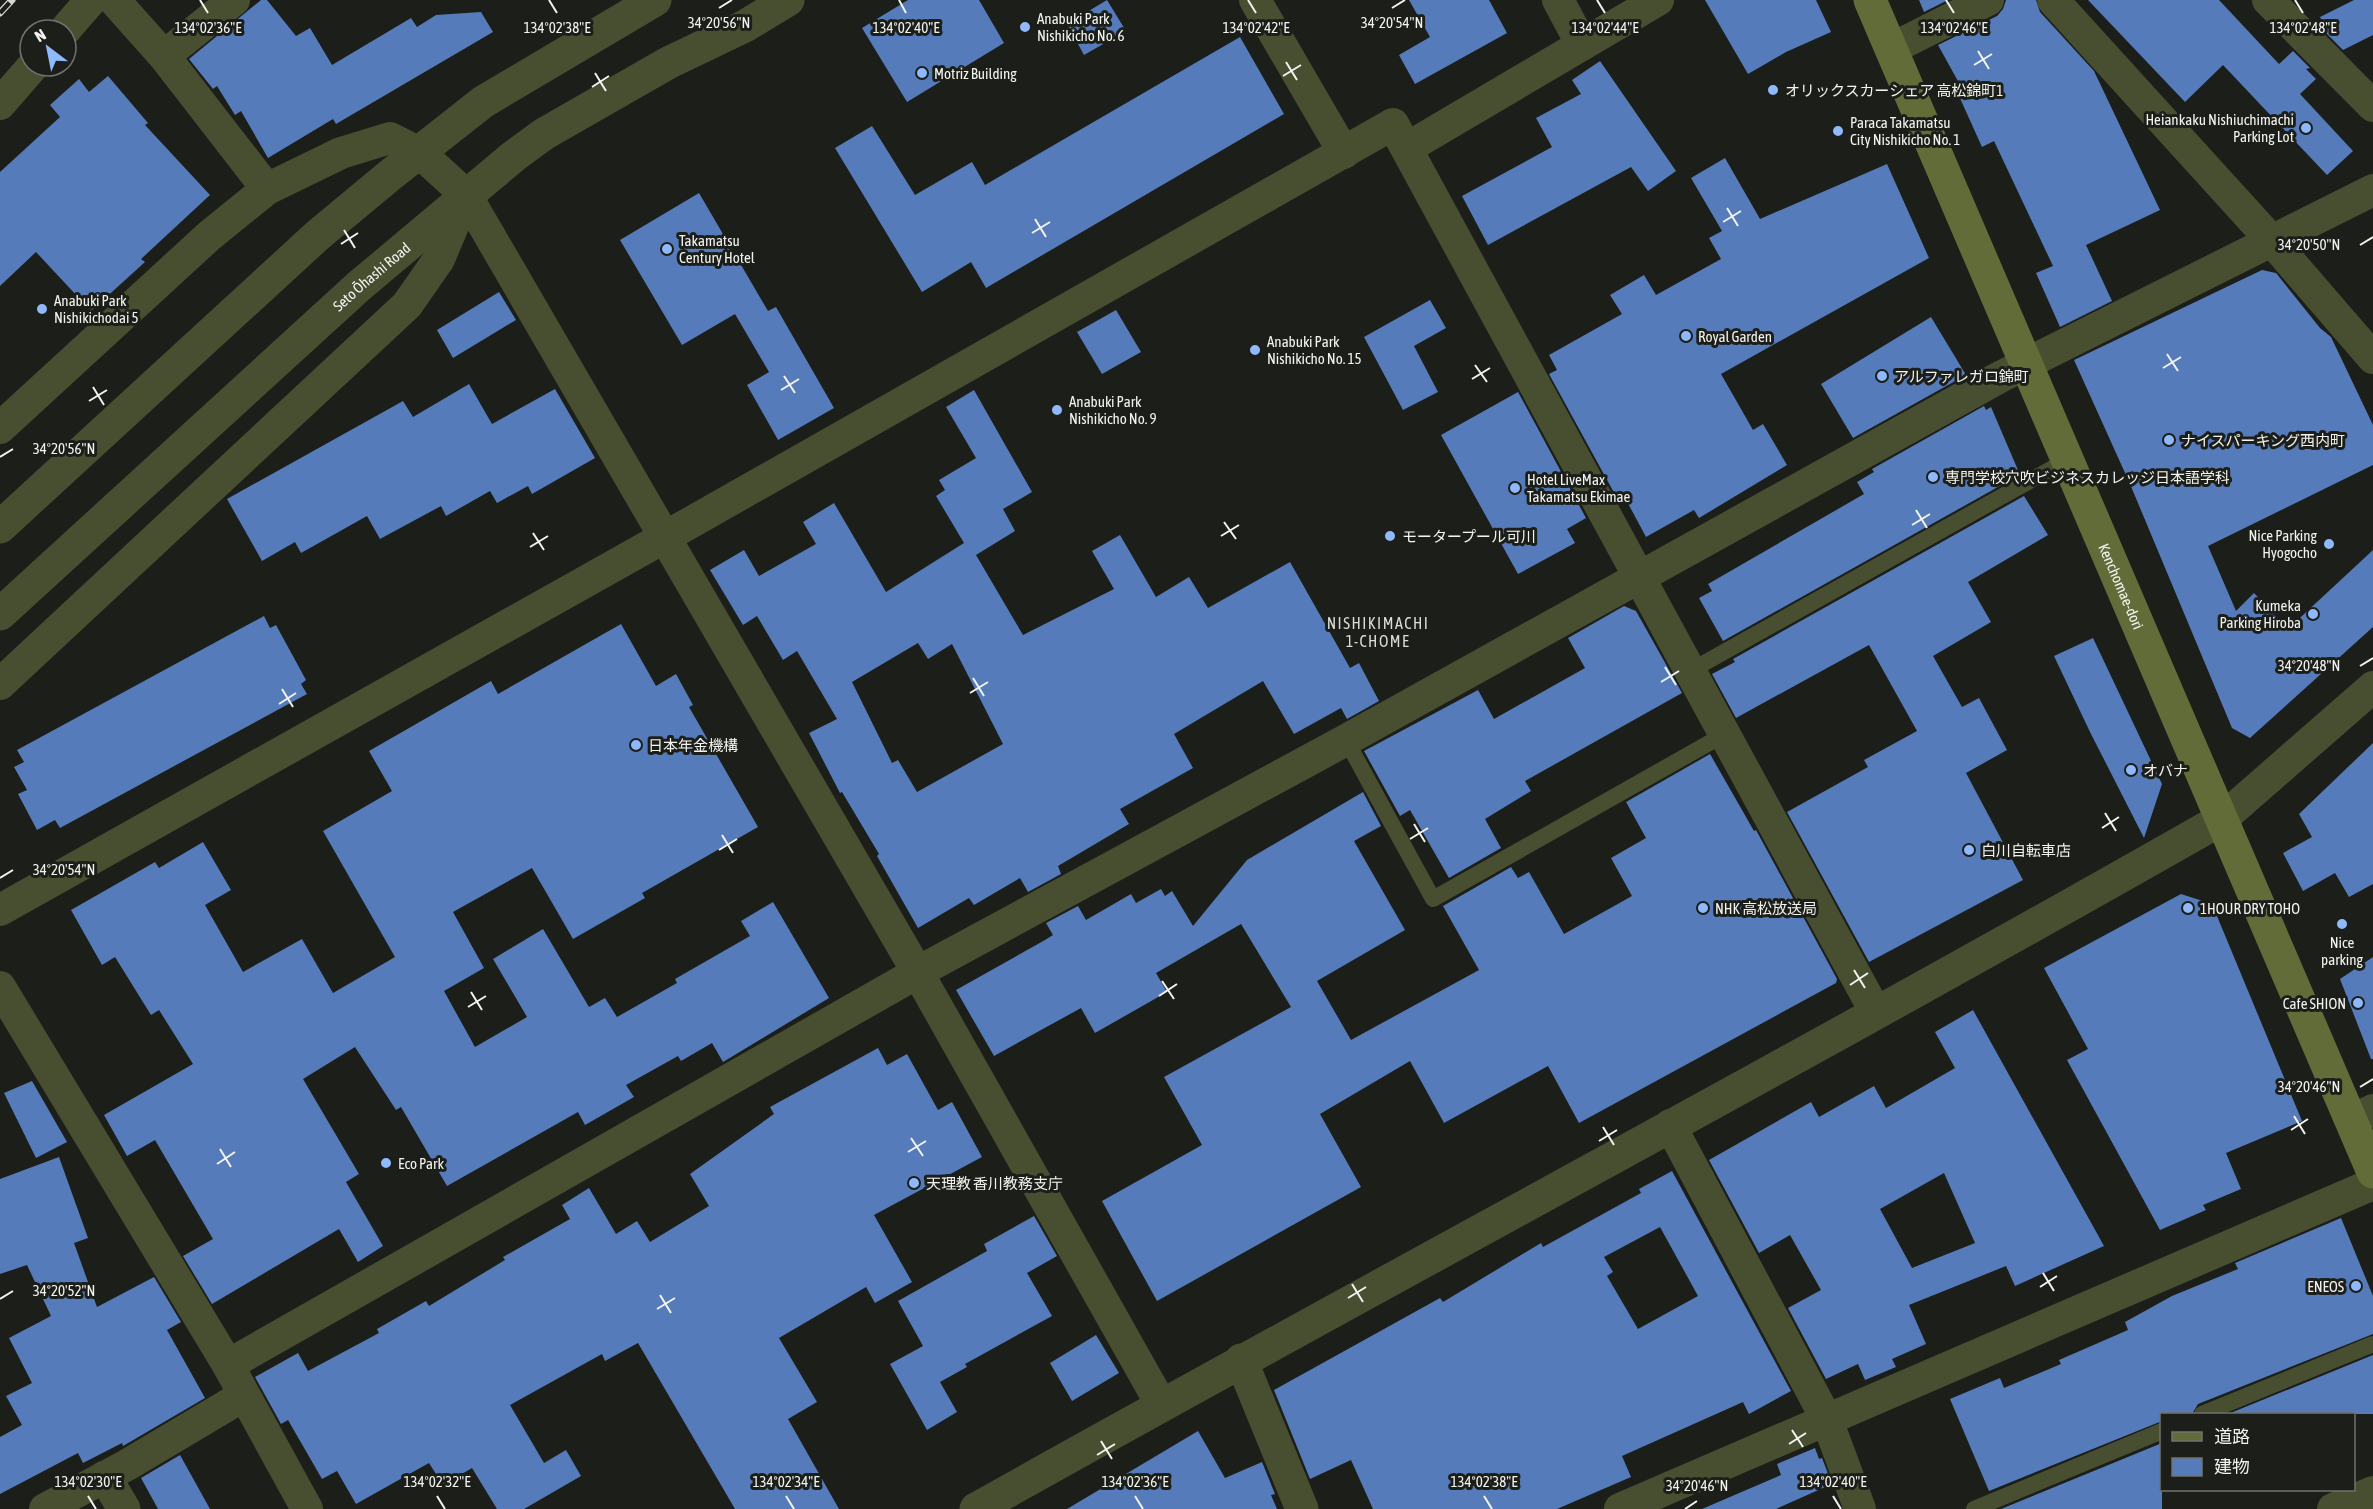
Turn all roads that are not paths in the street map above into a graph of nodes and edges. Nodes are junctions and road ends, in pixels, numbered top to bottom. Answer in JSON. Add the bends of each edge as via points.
{"nodes":[{"id":1,"x":91,"y":0,"type":"edge"},
{"id":2,"x":114,"y":0,"type":"edge"},
{"id":3,"x":234,"y":0,"type":"edge"},
{"id":4,"x":655,"y":0,"type":"edge"},
{"id":5,"x":788,"y":0,"type":"edge"},
{"id":6,"x":1255,"y":0,"type":"edge"},
{"id":7,"x":1558,"y":0,"type":"edge"},
{"id":8,"x":1658,"y":0,"type":"edge"},
{"id":9,"x":1870,"y":0,"type":"edge"},
{"id":10,"x":1988,"y":0,"type":"edge"},
{"id":11,"x":2052,"y":0,"type":"edge"},
{"id":12,"x":2268,"y":0,"type":"edge"},
{"id":13,"x":75,"y":18,"type":"edge"},
{"id":14,"x":1582,"y":45,"type":"junction"},
{"id":15,"x":1891,"y":49,"type":"junction"},
{"id":16,"x":164,"y":56,"type":"junction"},
{"id":17,"x":23,"y":78,"type":"edge"},
{"id":18,"x":0,"y":104,"type":"edge"},
{"id":19,"x":2373,"y":106,"type":"edge"},
{"id":20,"x":1407,"y":148,"type":"junction"},
{"id":21,"x":420,"y":153,"type":"junction"},
{"id":22,"x":1344,"y":153,"type":"junction"},
{"id":23,"x":267,"y":189,"type":"junction"},
{"id":24,"x":2373,"y":190,"type":"edge"},
{"id":25,"x":466,"y":195,"type":"junction"},
{"id":26,"x":2272,"y":241,"type":"junction"},
{"id":27,"x":2373,"y":358,"type":"edge"},
{"id":28,"x":2027,"y":362,"type":"junction"},
{"id":29,"x":0,"y":428,"type":"edge"},
{"id":30,"x":2067,"y":460,"type":"junction"},
{"id":31,"x":0,"y":527,"type":"edge"},
{"id":32,"x":663,"y":538,"type":"junction"},
{"id":33,"x":1638,"y":577,"type":"junction"},
{"id":34,"x":7,"y":608,"type":"edge"},
{"id":35,"x":1690,"y":671,"type":"junction"},
{"id":36,"x":0,"y":684,"type":"edge"},
{"id":37,"x":2373,"y":687,"type":"edge"},
{"id":38,"x":1725,"y":734,"type":"junction"},
{"id":39,"x":1346,"y":740,"type":"junction"},
{"id":40,"x":2222,"y":819,"type":"junction"},
{"id":41,"x":0,"y":910,"type":"edge"},
{"id":42,"x":918,"y":973,"type":"junction"},
{"id":43,"x":0,"y":987,"type":"edge"},
{"id":44,"x":1876,"y":1013,"type":"junction"},
{"id":45,"x":2362,"y":1115,"type":"edge"},
{"id":46,"x":1670,"y":1125,"type":"junction"},
{"id":47,"x":2373,"y":1172,"type":"edge"},
{"id":48,"x":2373,"y":1184,"type":"edge"},
{"id":49,"x":2373,"y":1344,"type":"edge"},
{"id":50,"x":1241,"y":1360,"type":"junction"},
{"id":51,"x":228,"y":1365,"type":"junction"},
{"id":52,"x":243,"y":1396,"type":"junction"},
{"id":53,"x":1161,"y":1404,"type":"junction"},
{"id":54,"x":2204,"y":1413,"type":"edge"},
{"id":55,"x":1827,"y":1420,"type":"junction"},
{"id":56,"x":2160,"y":1432,"type":"edge"},
{"id":57,"x":105,"y":1477,"type":"junction"},
{"id":58,"x":2373,"y":1492,"type":"edge"},
{"id":59,"x":45,"y":1509,"type":"edge"},
{"id":60,"x":124,"y":1509,"type":"edge"},
{"id":61,"x":307,"y":1509,"type":"edge"},
{"id":62,"x":976,"y":1509,"type":"edge"},
{"id":63,"x":1302,"y":1509,"type":"edge"},
{"id":64,"x":1620,"y":1509,"type":"edge"},
{"id":65,"x":1860,"y":1509,"type":"edge"},
{"id":66,"x":1974,"y":1509,"type":"edge"},
{"id":67,"x":2333,"y":1509,"type":"edge"}],
"edges":[{"from":1,"to":13,"type":"street"},
{"from":2,"to":16,"type":"street"},
{"from":3,"to":16,"type":"street"},
{"from":4,"to":21,"type":"street","via":[[483,102]]},
{"from":5,"to":25,"type":"street","name":"Seto Ōhashi Road","via":[[544,134]]},
{"from":6,"to":22,"type":"street"},
{"from":7,"to":14,"type":"street"},
{"from":8,"to":14,"type":"street"},
{"from":9,"to":15,"type":"main road","name":"Kenchomae-dori"},
{"from":10,"to":15,"type":"street"},
{"from":11,"to":26,"type":"street"},
{"from":12,"to":19,"type":"street"},
{"from":14,"to":20,"type":"street"},
{"from":15,"to":28,"type":"main road","name":"Kenchomae-dori"},
{"from":16,"to":23,"type":"street"},
{"from":17,"to":18,"type":"street"},
{"from":20,"to":22,"type":"street","via":[[1393,124]]},
{"from":20,"to":33,"type":"street"},
{"from":21,"to":23,"type":"street","via":[[390,138],[341,153]]},
{"from":21,"to":25,"type":"street"},
{"from":21,"to":31,"type":"street","via":[[318,235]]},
{"from":22,"to":32,"type":"street"},
{"from":23,"to":29,"type":"street","via":[[209,236]]},
{"from":24,"to":26,"type":"street"},
{"from":25,"to":32,"type":"street"},
{"from":25,"to":34,"type":"street","name":"Seto Ōhashi Road","via":[[359,286]]},
{"from":25,"to":36,"type":"street","via":[[439,259],[407,305]]},
{"from":26,"to":27,"type":"street"},
{"from":26,"to":28,"type":"street"},
{"from":28,"to":30,"type":"main road","name":"Kenchomae-dori"},
{"from":28,"to":33,"type":"street"},
{"from":30,"to":35,"type":"lane"},
{"from":30,"to":40,"type":"main road","name":"Kenchomae-dori"},
{"from":32,"to":41,"type":"street"},
{"from":32,"to":42,"type":"street"},
{"from":33,"to":35,"type":"street"},
{"from":33,"to":39,"type":"street"},
{"from":35,"to":38,"type":"street"},
{"from":37,"to":40,"type":"street"},
{"from":38,"to":39,"type":"lane","via":[[1433,899]]},
{"from":38,"to":44,"type":"street"},
{"from":39,"to":42,"type":"street"},
{"from":40,"to":44,"type":"street"},
{"from":40,"to":45,"type":"main road","name":"Kenchomae-dori"},
{"from":42,"to":51,"type":"street"},
{"from":42,"to":53,"type":"street"},
{"from":43,"to":51,"type":"street"},
{"from":44,"to":46,"type":"street"},
{"from":45,"to":47,"type":"main road","name":"Kenchomae-dori"},
{"from":46,"to":50,"type":"street"},
{"from":46,"to":55,"type":"street"},
{"from":48,"to":55,"type":"street"},
{"from":49,"to":54,"type":"lane"},
{"from":50,"to":53,"type":"street"},
{"from":50,"to":63,"type":"street"},
{"from":51,"to":52,"type":"street"},
{"from":52,"to":57,"type":"street"},
{"from":52,"to":61,"type":"street"},
{"from":53,"to":62,"type":"street"},
{"from":55,"to":64,"type":"street"},
{"from":55,"to":65,"type":"street"},
{"from":56,"to":66,"type":"lane"},
{"from":57,"to":59,"type":"street"},
{"from":57,"to":60,"type":"street"},
{"from":58,"to":67,"type":"street"}]}
